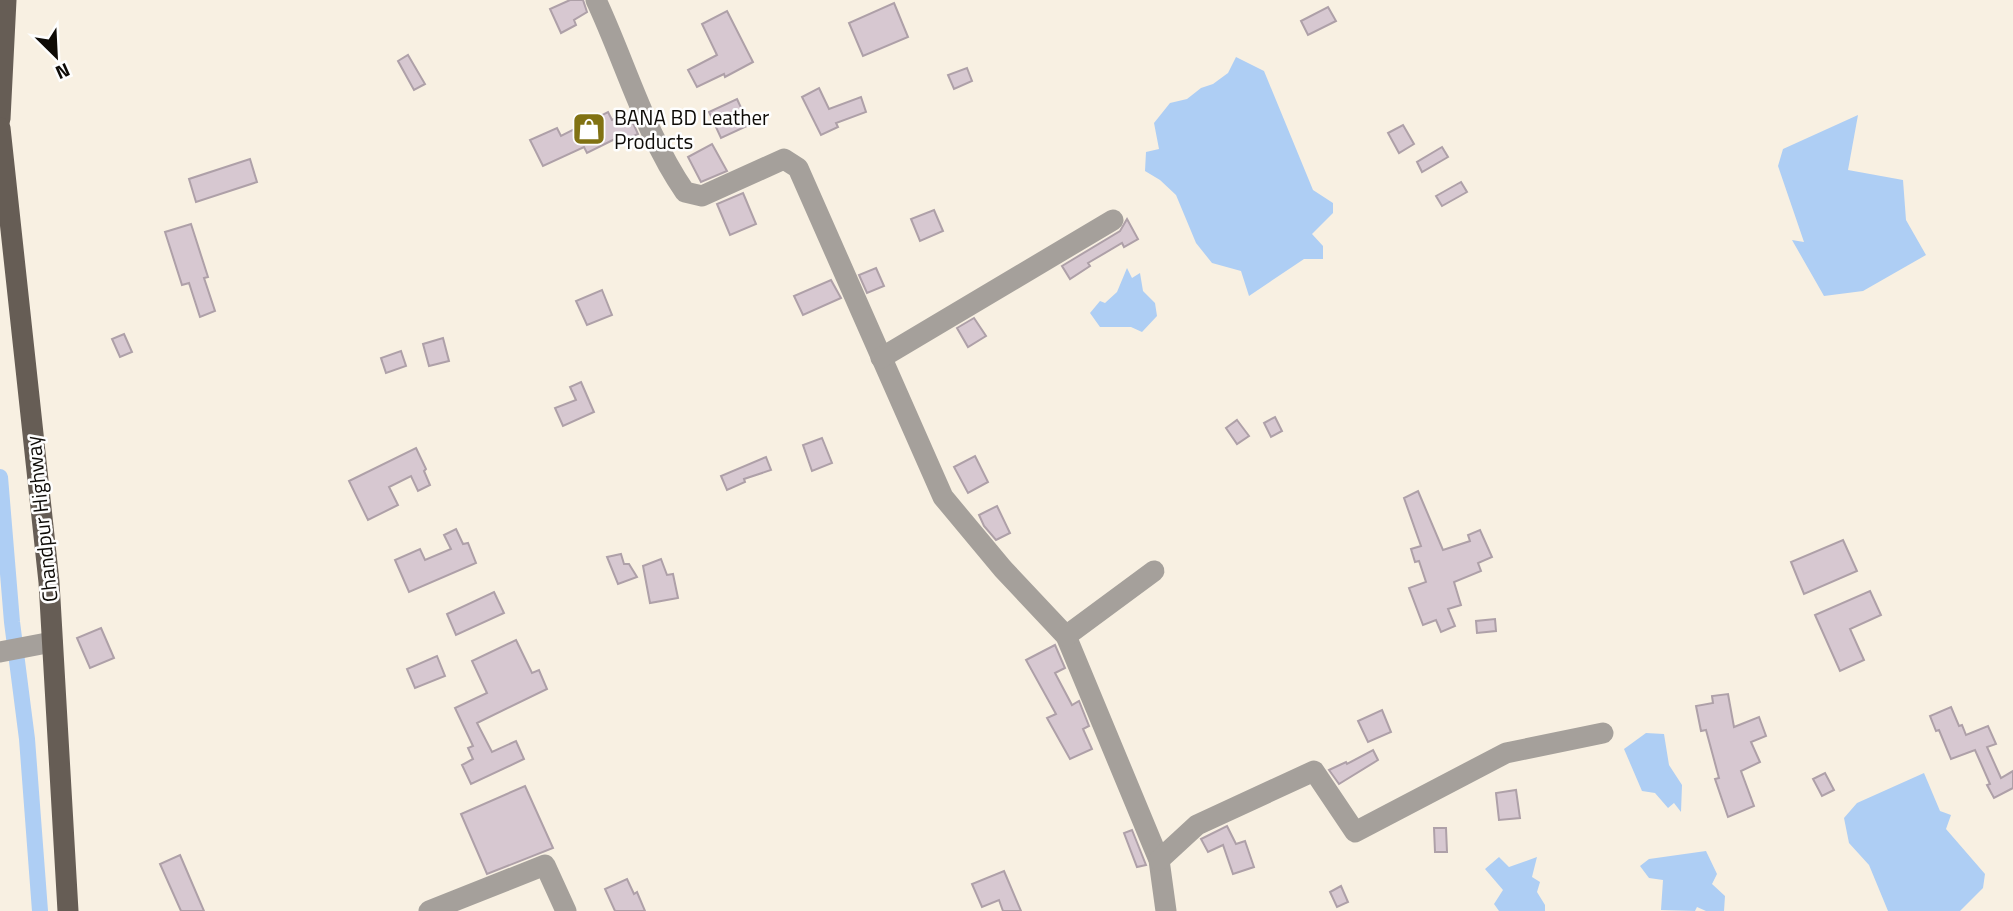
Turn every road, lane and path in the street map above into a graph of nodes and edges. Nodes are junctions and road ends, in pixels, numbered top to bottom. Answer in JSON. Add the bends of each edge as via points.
{"nodes":[{"id":1,"x":6,"y":0,"type":"edge"},
{"id":2,"x":596,"y":0,"type":"edge"},
{"id":3,"x":0,"y":119,"type":"edge"},
{"id":4,"x":0,"y":128,"type":"edge"},
{"id":5,"x":1113,"y":220,"type":"dead end"},
{"id":6,"x":881,"y":358,"type":"junction"},
{"id":7,"x":1154,"y":571,"type":"dead end"},
{"id":8,"x":1066,"y":636,"type":"junction"},
{"id":9,"x":50,"y":642,"type":"junction"},
{"id":10,"x":0,"y":652,"type":"edge"},
{"id":11,"x":1603,"y":733,"type":"dead end"},
{"id":12,"x":1159,"y":860,"type":"junction"},
{"id":13,"x":68,"y":911,"type":"edge"},
{"id":14,"x":429,"y":911,"type":"edge"},
{"id":15,"x":566,"y":911,"type":"edge"},
{"id":16,"x":1166,"y":911,"type":"edge"}],
"edges":[{"from":1,"to":3,"type":"main road"},
{"from":2,"to":6,"type":"street","via":[[673,176],[685,192],[702,196],[784,159],[798,168]]},
{"from":4,"to":9,"type":"main road","name":"Chandpur Highway","via":[[49,582]]},
{"from":5,"to":6,"type":"street"},
{"from":6,"to":8,"type":"street","via":[[943,497]]},
{"from":7,"to":8,"type":"street"},
{"from":8,"to":12,"type":"street"},
{"from":9,"to":10,"type":"street"},
{"from":9,"to":13,"type":"main road","name":"Chandpur Highway"},
{"from":11,"to":12,"type":"street","via":[[1506,753],[1355,832],[1314,771],[1197,825]]},
{"from":12,"to":16,"type":"street"},
{"from":14,"to":15,"type":"street","via":[[545,865]]}]}
